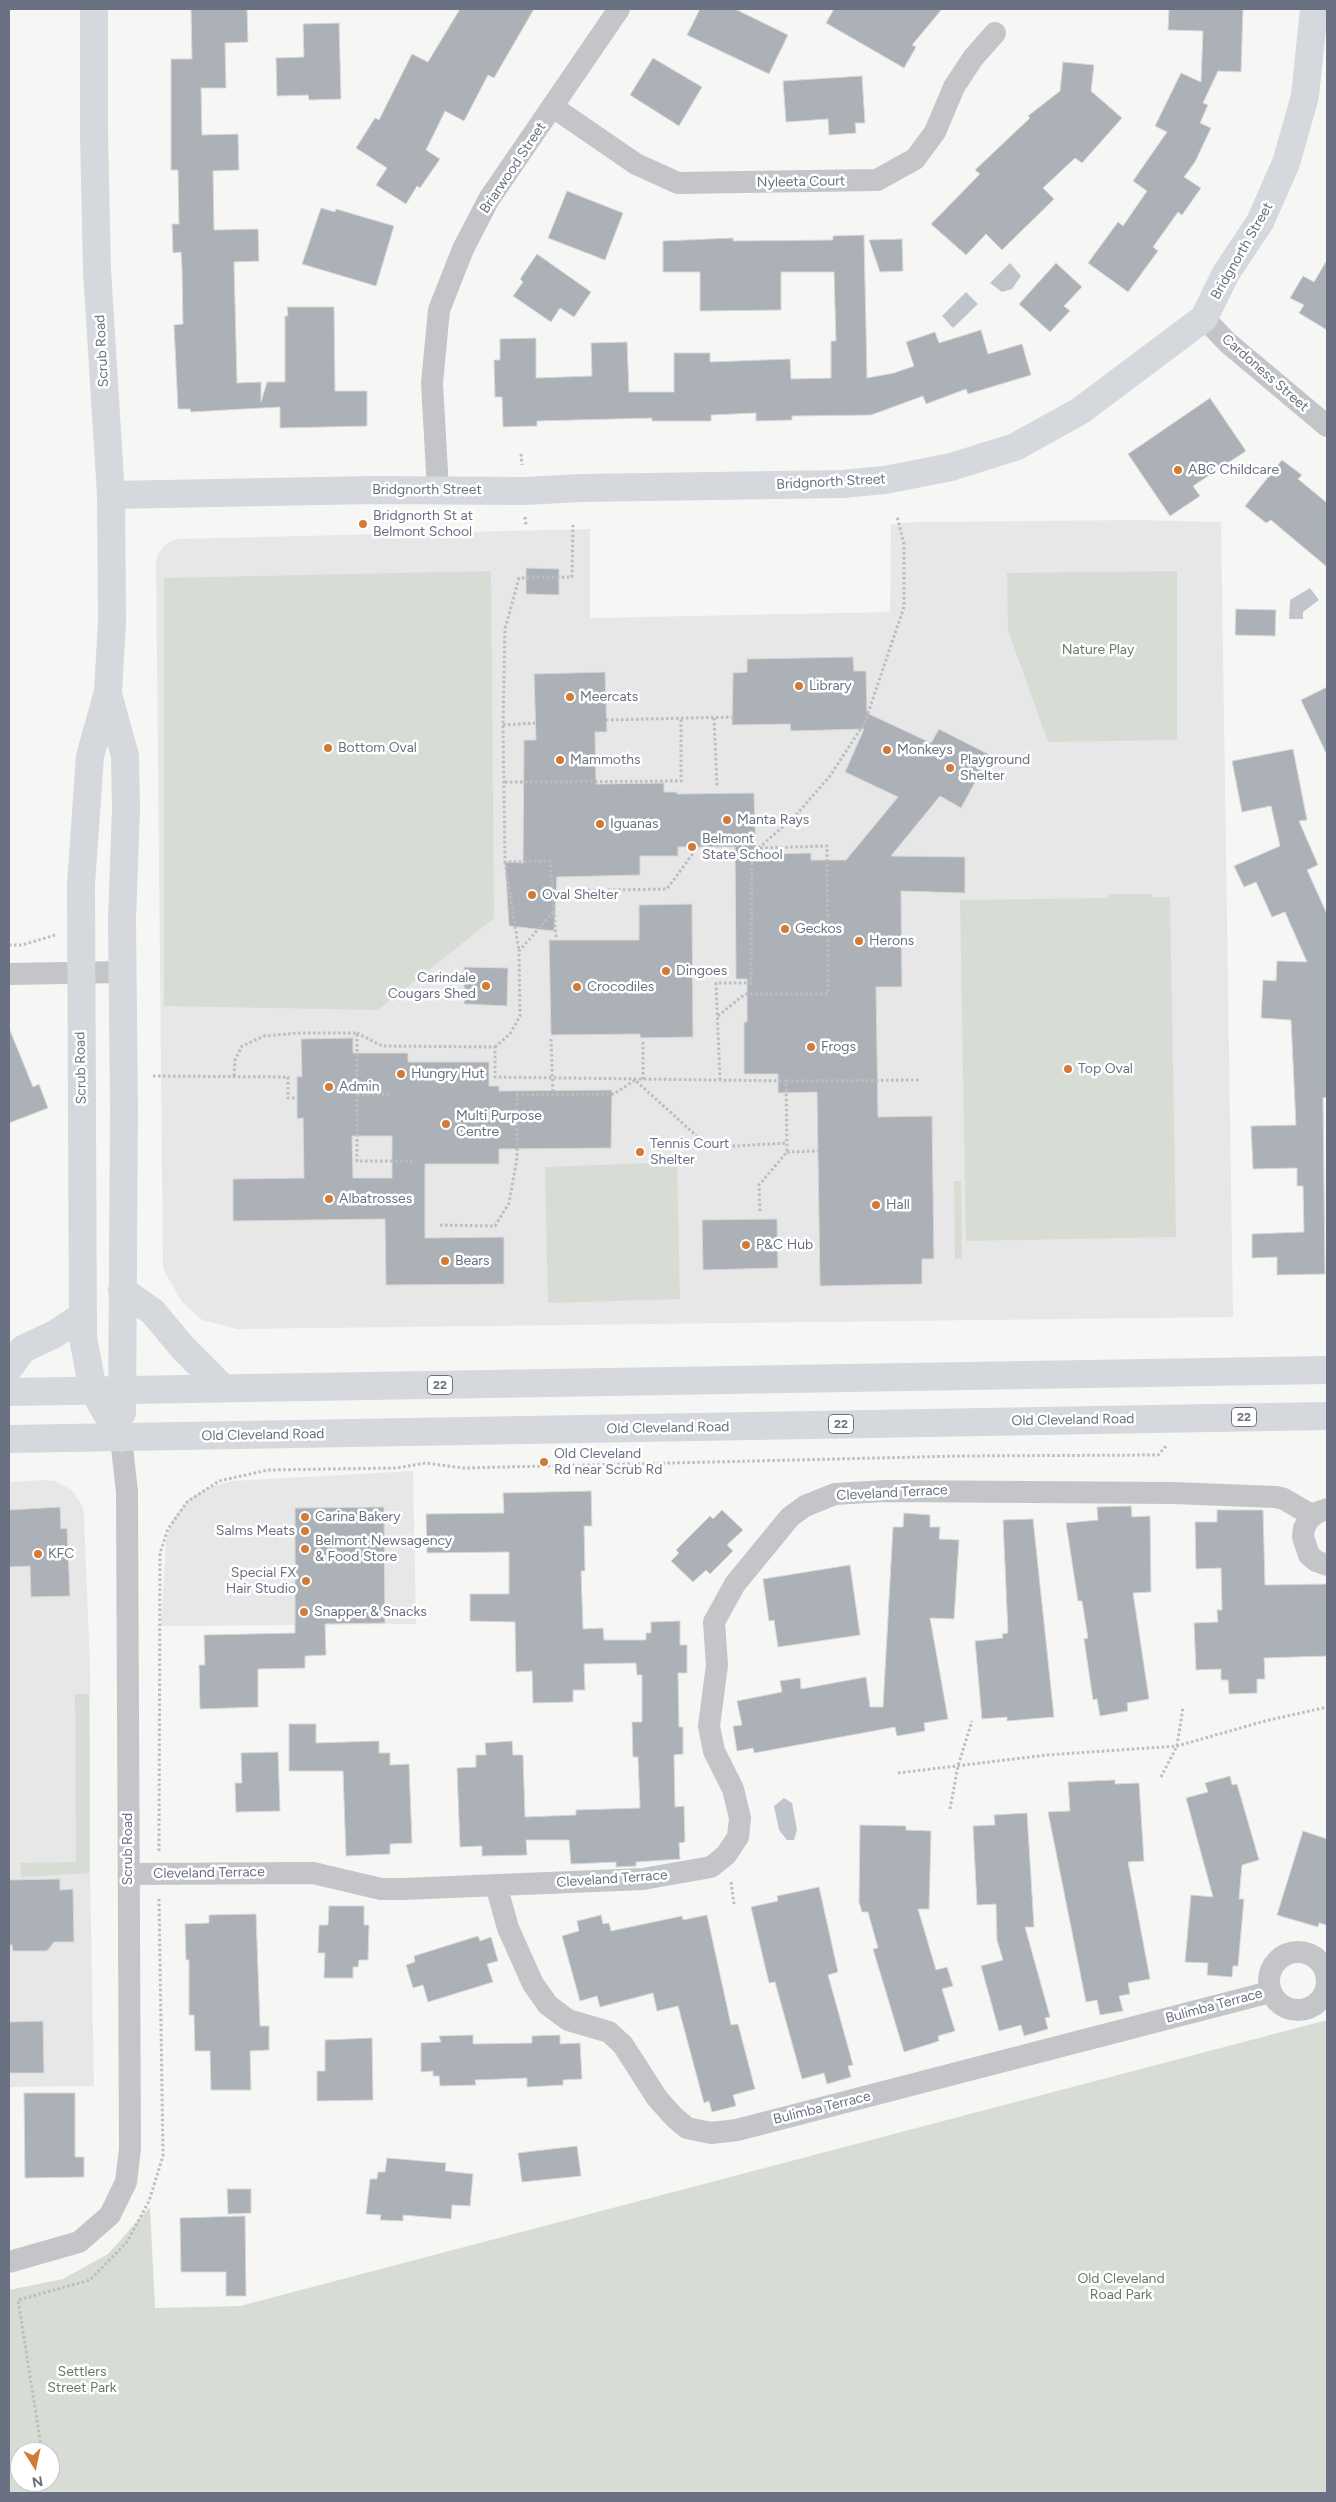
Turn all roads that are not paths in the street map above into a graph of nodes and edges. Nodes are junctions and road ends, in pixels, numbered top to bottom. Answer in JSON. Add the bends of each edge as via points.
{"nodes":[{"id":1,"x":94,"y":9,"type":"edge"},
{"id":2,"x":618,"y":9,"type":"edge"},
{"id":3,"x":1314,"y":9,"type":"edge"},
{"id":4,"x":995,"y":33,"type":"dead end"},
{"id":5,"x":554,"y":107,"type":"junction"},
{"id":6,"x":1204,"y":318,"type":"junction"},
{"id":7,"x":1327,"y":426,"type":"edge"},
{"id":8,"x":438,"y":490,"type":"junction"},
{"id":9,"x":111,"y":495,"type":"junction"},
{"id":10,"x":108,"y":692,"type":"junction"},
{"id":11,"x":122,"y":972,"type":"junction"},
{"id":12,"x":80,"y":973,"type":"junction"},
{"id":13,"x":9,"y":974,"type":"edge"},
{"id":14,"x":122,"y":1290,"type":"junction"},
{"id":15,"x":83,"y":1315,"type":"junction"},
{"id":16,"x":9,"y":1368,"type":"edge"},
{"id":17,"x":1327,"y":1370,"type":"edge"},
{"id":18,"x":223,"y":1388,"type":"junction"},
{"id":19,"x":93,"y":1390,"type":"junction"},
{"id":20,"x":124,"y":1390,"type":"junction"},
{"id":21,"x":9,"y":1392,"type":"edge"},
{"id":22,"x":1327,"y":1416,"type":"edge"},
{"id":23,"x":9,"y":1438,"type":"edge"},
{"id":24,"x":121,"y":1438,"type":"junction"},
{"id":25,"x":1320,"y":1512,"type":"edge"},
{"id":26,"x":1327,"y":1565,"type":"edge"},
{"id":27,"x":129,"y":1874,"type":"junction"},
{"id":28,"x":496,"y":1885,"type":"junction"},
{"id":29,"x":1325,"y":1967,"type":"edge"},
{"id":30,"x":1270,"y":1992,"type":"junction"},
{"id":31,"x":9,"y":2262,"type":"edge"}],
"edges":[{"from":1,"to":9,"type":"main road","name":"Scrub Road","via":[[97,270]]},
{"from":2,"to":5,"type":"street","name":"Briarwood Street"},
{"from":3,"to":6,"type":"main road","name":"Bridgnorth Street","via":[[1304,96],[1286,163],[1260,222],[1226,273]]},
{"from":4,"to":5,"type":"street","name":"Nyleeta Court","via":[[954,87],[935,132],[915,159],[876,180],[678,183],[636,164]]},
{"from":5,"to":8,"type":"street","name":"Briarwood Street","via":[[489,199],[463,249],[439,310],[432,383]]},
{"from":6,"to":7,"type":"street","name":"Cardoness Street","via":[[1228,343]]},
{"from":6,"to":8,"type":"main road","name":"Bridgnorth Street","via":[[1080,411],[1015,447],[951,467],[885,480],[842,484]]},
{"from":8,"to":9,"type":"main road","name":"Bridgnorth Street"},
{"from":9,"to":10,"type":"main road","name":"Scrub Road","via":[[112,621]]},
{"from":10,"to":11,"type":"main road","name":"Scrub Road","via":[[125,756]]},
{"from":10,"to":12,"type":"main road","name":"Scrub Road","via":[[90,756],[81,884]]},
{"from":11,"to":12,"type":"street"},
{"from":11,"to":14,"type":"main road","name":"Scrub Road"},
{"from":12,"to":13,"type":"street"},
{"from":12,"to":15,"type":"main road","name":"Scrub Road"},
{"from":14,"to":18,"type":"main road","via":[[153,1312]]},
{"from":14,"to":20,"type":"main road","name":"Scrub Road"},
{"from":15,"to":16,"type":"main road","via":[[56,1334],[23,1349]]},
{"from":15,"to":19,"type":"main road","name":"Scrub Road","via":[[84,1349]]},
{"from":17,"to":18,"type":"main road","number":"22"},
{"from":18,"to":20,"type":"main road","number":"22"},
{"from":19,"to":20,"type":"main road","number":"22"},
{"from":19,"to":21,"type":"main road","number":"22"},
{"from":19,"to":24,"type":"main road","name":"Scrub Road"},
{"from":20,"to":24,"type":"main road","name":"Scrub Road"},
{"from":22,"to":24,"type":"main road","name":"Old Cleveland Road","number":"22"},
{"from":23,"to":24,"type":"main road","name":"Old Cleveland Road","number":"22"},
{"from":24,"to":27,"type":"street","name":"Scrub Road","via":[[127,1492]]},
{"from":25,"to":26,"type":"street","via":[[1304,1528],[1304,1547],[1316,1561]]},
{"from":25,"to":28,"type":"street","name":"Cleveland Terrace","via":[[1276,1497],[1173,1493],[885,1491],[835,1494],[805,1506],[790,1517],[735,1584],[714,1622],[717,1665],[709,1726],[714,1751],[733,1789],[740,1818],[738,1837],[726,1855],[710,1867],[657,1877]]},
{"from":27,"to":28,"type":"street","name":"Cleveland Terrace","via":[[314,1873],[381,1888]]},
{"from":27,"to":31,"type":"street","name":"Scrub Road","via":[[130,2150],[126,2182],[110,2215],[79,2242]]},
{"from":28,"to":30,"type":"street","name":"Bulimba Terrace","via":[[508,1928],[533,1984],[548,2005],[568,2020],[609,2032],[623,2045],[657,2098],[674,2117],[687,2128],[711,2133],[737,2130]]},
{"from":29,"to":30,"type":"street","via":[[1310,1955],[1290,1953],[1281,1958],[1270,1973]]},
{"from":29,"to":30,"type":"street","via":[[1323,1996],[1309,2008],[1291,2010],[1282,2006]]}]}
